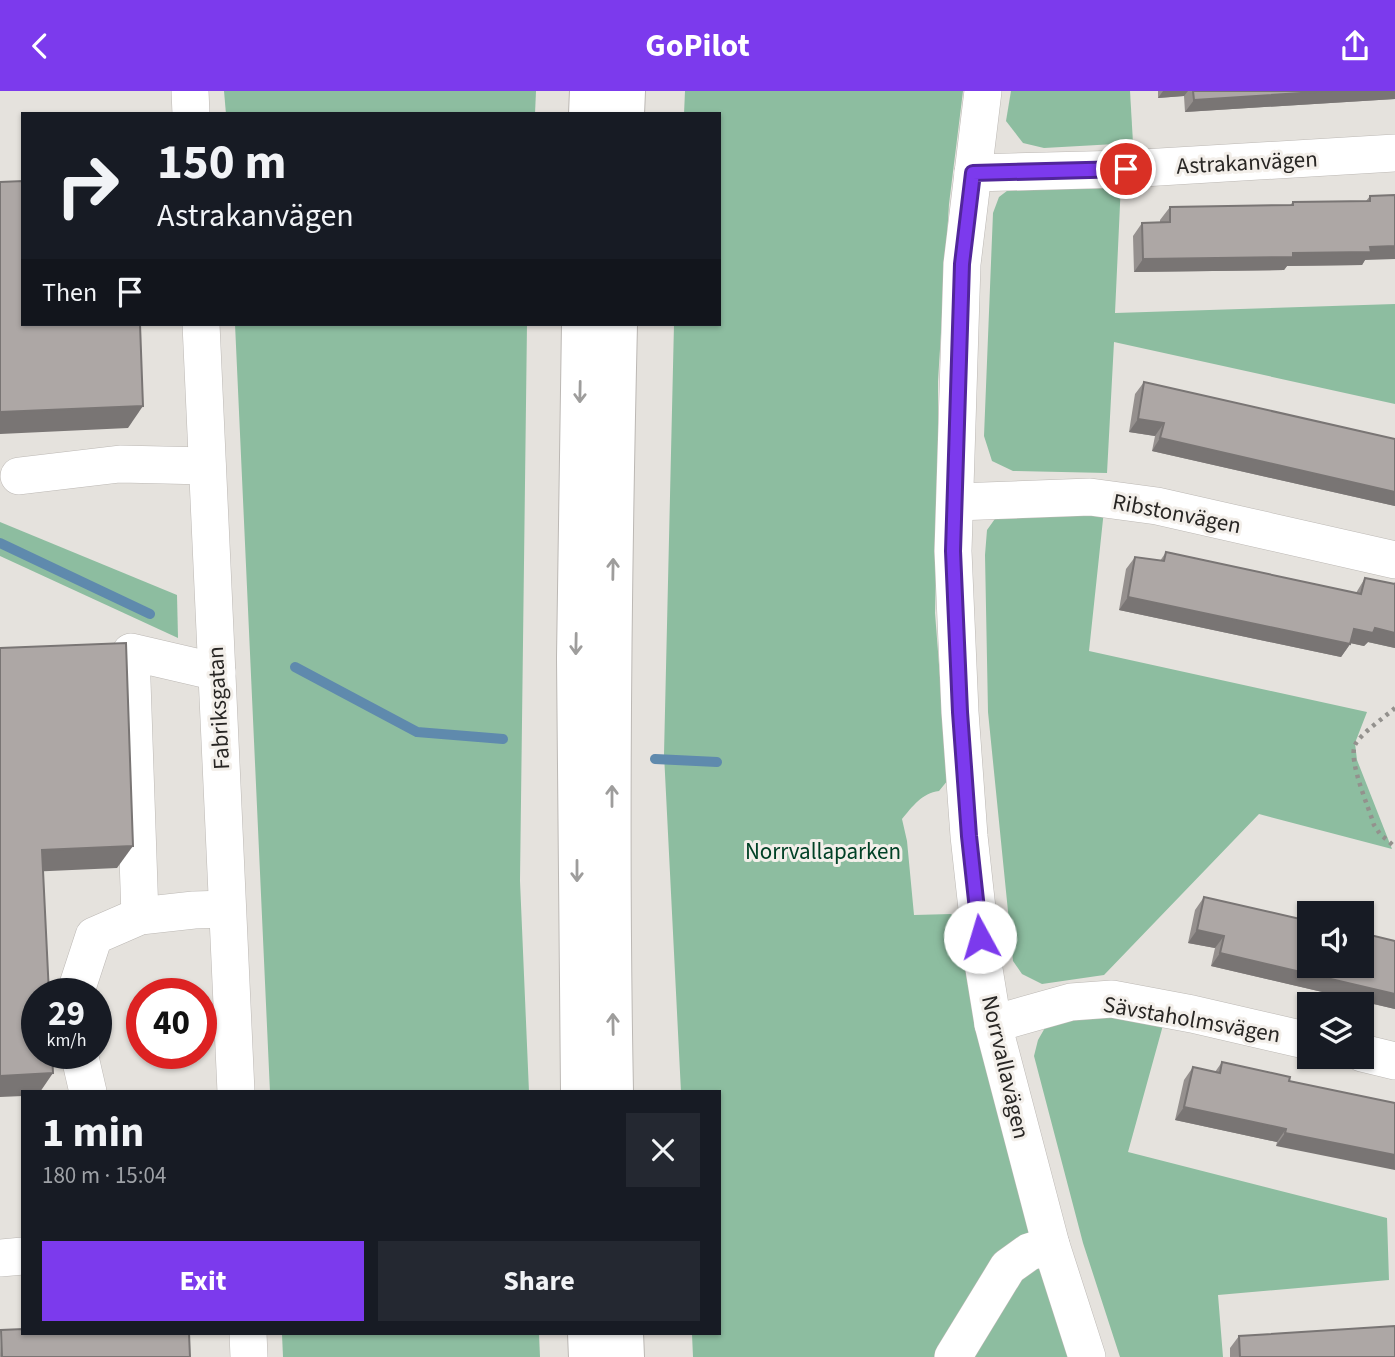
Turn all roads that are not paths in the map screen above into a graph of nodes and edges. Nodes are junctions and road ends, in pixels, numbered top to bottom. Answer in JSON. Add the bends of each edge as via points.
{"nodes":[{"id":1,"x":190,"y":91,"type":"edge"},
{"id":2,"x":589,"y":91,"type":"edge"},
{"id":3,"x":626,"y":91,"type":"edge"},
{"id":4,"x":983,"y":91,"type":"edge"},
{"id":5,"x":191,"y":112,"type":"edge"},
{"id":6,"x":588,"y":112,"type":"edge"},
{"id":7,"x":625,"y":112,"type":"edge"},
{"id":8,"x":1395,"y":153,"type":"edge"},
{"id":9,"x":973,"y":173,"type":"junction"},
{"id":10,"x":201,"y":326,"type":"edge"},
{"id":11,"x":581,"y":326,"type":"edge"},
{"id":12,"x":618,"y":326,"type":"edge"},
{"id":13,"x":207,"y":466,"type":"junction"},
{"id":14,"x":19,"y":476,"type":"dead end"},
{"id":15,"x":956,"y":502,"type":"junction"},
{"id":16,"x":1395,"y":560,"type":"edge"},
{"id":17,"x":216,"y":672,"type":"junction"},
{"id":18,"x":227,"y":909,"type":"junction"},
{"id":19,"x":140,"y":916,"type":"junction"},
{"id":20,"x":80,"y":978,"type":"edge"},
{"id":21,"x":993,"y":1024,"type":"junction"},
{"id":22,"x":1297,"y":1038,"type":"edge"},
{"id":23,"x":1374,"y":1056,"type":"edge"},
{"id":24,"x":1395,"y":1061,"type":"edge"},
{"id":25,"x":83,"y":1069,"type":"edge"},
{"id":26,"x":88,"y":1090,"type":"edge"},
{"id":27,"x":236,"y":1090,"type":"edge"},
{"id":28,"x":580,"y":1090,"type":"edge"},
{"id":29,"x":614,"y":1090,"type":"edge"},
{"id":30,"x":1051,"y":1245,"type":"junction"},
{"id":31,"x":21,"y":1257,"type":"edge"},
{"id":32,"x":0,"y":1258,"type":"edge"},
{"id":33,"x":248,"y":1335,"type":"edge"},
{"id":34,"x":587,"y":1335,"type":"edge"},
{"id":35,"x":624,"y":1335,"type":"edge"},
{"id":36,"x":249,"y":1357,"type":"edge"},
{"id":37,"x":588,"y":1357,"type":"edge"},
{"id":38,"x":625,"y":1357,"type":"edge"},
{"id":39,"x":953,"y":1357,"type":"edge"},
{"id":40,"x":1087,"y":1357,"type":"edge"}],
"edges":[{"from":1,"to":5,"type":"street"},
{"from":2,"to":6,"type":"highway"},
{"from":3,"to":7,"type":"highway"},
{"from":4,"to":9,"type":"street","name":"Norrvallavägen"},
{"from":8,"to":9,"type":"street","name":"Astrakanvägen"},
{"from":9,"to":15,"type":"street","name":"Norrvallavägen","via":[[962,264]]},
{"from":10,"to":13,"type":"street","name":"Fabriksgatan"},
{"from":11,"to":28,"type":"highway","one_way":true,"via":[[576,658]]},
{"from":29,"to":12,"type":"highway","one_way":true,"via":[[612,571]]},
{"from":13,"to":14,"type":"street","via":[[120,464]]},
{"from":13,"to":17,"type":"street","name":"Fabriksgatan"},
{"from":15,"to":16,"type":"street","name":"Ribstonvägen","via":[[1090,497],[1157,506]]},
{"from":15,"to":21,"type":"street","name":"Norrvallavägen","via":[[953,551],[960,712],[969,836]]},
{"from":17,"to":18,"type":"street","name":"Fabriksgatan"},
{"from":17,"to":19,"type":"street","via":[[131,652]]},
{"from":18,"to":19,"type":"street"},
{"from":18,"to":27,"type":"street","name":"Fabriksgatan"},
{"from":19,"to":20,"type":"street","via":[[94,936]]},
{"from":21,"to":22,"type":"street","name":"Sävstaholmsvägen","via":[[1071,1002],[1112,999]]},
{"from":21,"to":30,"type":"street","name":"Norrvallavägen"},
{"from":23,"to":24,"type":"street"},
{"from":25,"to":26,"type":"street"},
{"from":30,"to":39,"type":"street","via":[[1029,1252],[1008,1267]]},
{"from":30,"to":40,"type":"street","name":"Norrvallavägen"},
{"from":31,"to":32,"type":"street"},
{"from":33,"to":36,"type":"street"},
{"from":34,"to":37,"type":"highway"},
{"from":35,"to":38,"type":"highway"}]}
